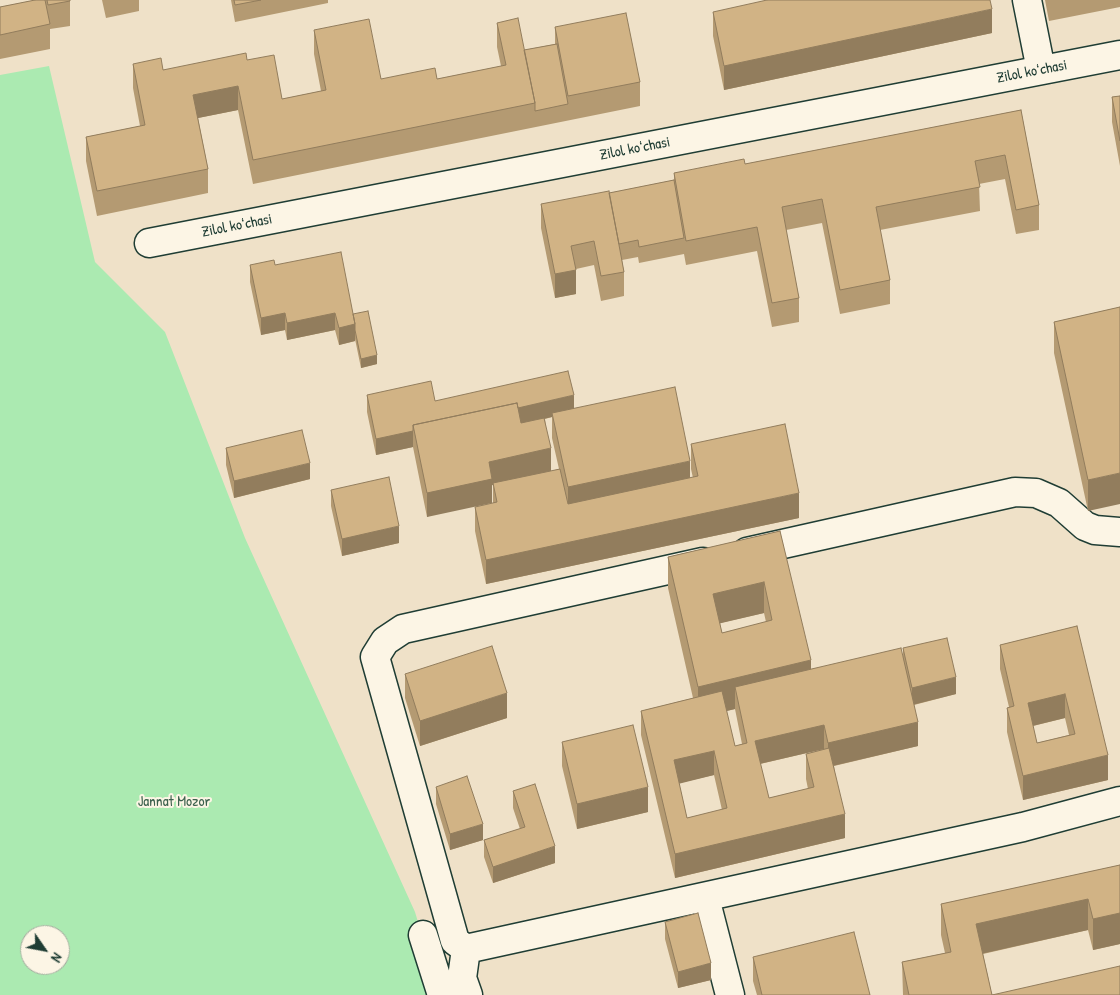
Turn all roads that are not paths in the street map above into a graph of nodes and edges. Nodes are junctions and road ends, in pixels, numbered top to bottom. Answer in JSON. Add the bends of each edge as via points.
{"nodes":[{"id":1,"x":1027,"y":0,"type":"edge"},
{"id":2,"x":1120,"y":55,"type":"edge"},
{"id":3,"x":1041,"y":70,"type":"junction"},
{"id":4,"x":150,"y":243,"type":"dead end"},
{"id":5,"x":1120,"y":532,"type":"edge"},
{"id":6,"x":1120,"y":801,"type":"edge"},
{"id":7,"x":705,"y":898,"type":"junction"},
{"id":8,"x":423,"y":935,"type":"dead end"},
{"id":9,"x":466,"y":949,"type":"junction"},
{"id":10,"x":442,"y":995,"type":"edge"},
{"id":11,"x":468,"y":995,"type":"edge"},
{"id":12,"x":730,"y":995,"type":"edge"}],
"edges":[{"from":1,"to":3,"type":"street"},
{"from":2,"to":3,"type":"street","name":"Zilol koʻchasi"},
{"from":3,"to":4,"type":"street","name":"Zilol koʻchasi"},
{"from":5,"to":9,"type":"street","via":[[1084,526],[1058,502],[1036,493],[1015,492],[403,629],[385,641],[374,657],[455,941]]},
{"from":6,"to":7,"type":"street","via":[[1023,827]]},
{"from":7,"to":9,"type":"street"},
{"from":7,"to":12,"type":"street"},
{"from":8,"to":10,"type":"street"},
{"from":9,"to":11,"type":"street","via":[[462,978]]}]}
